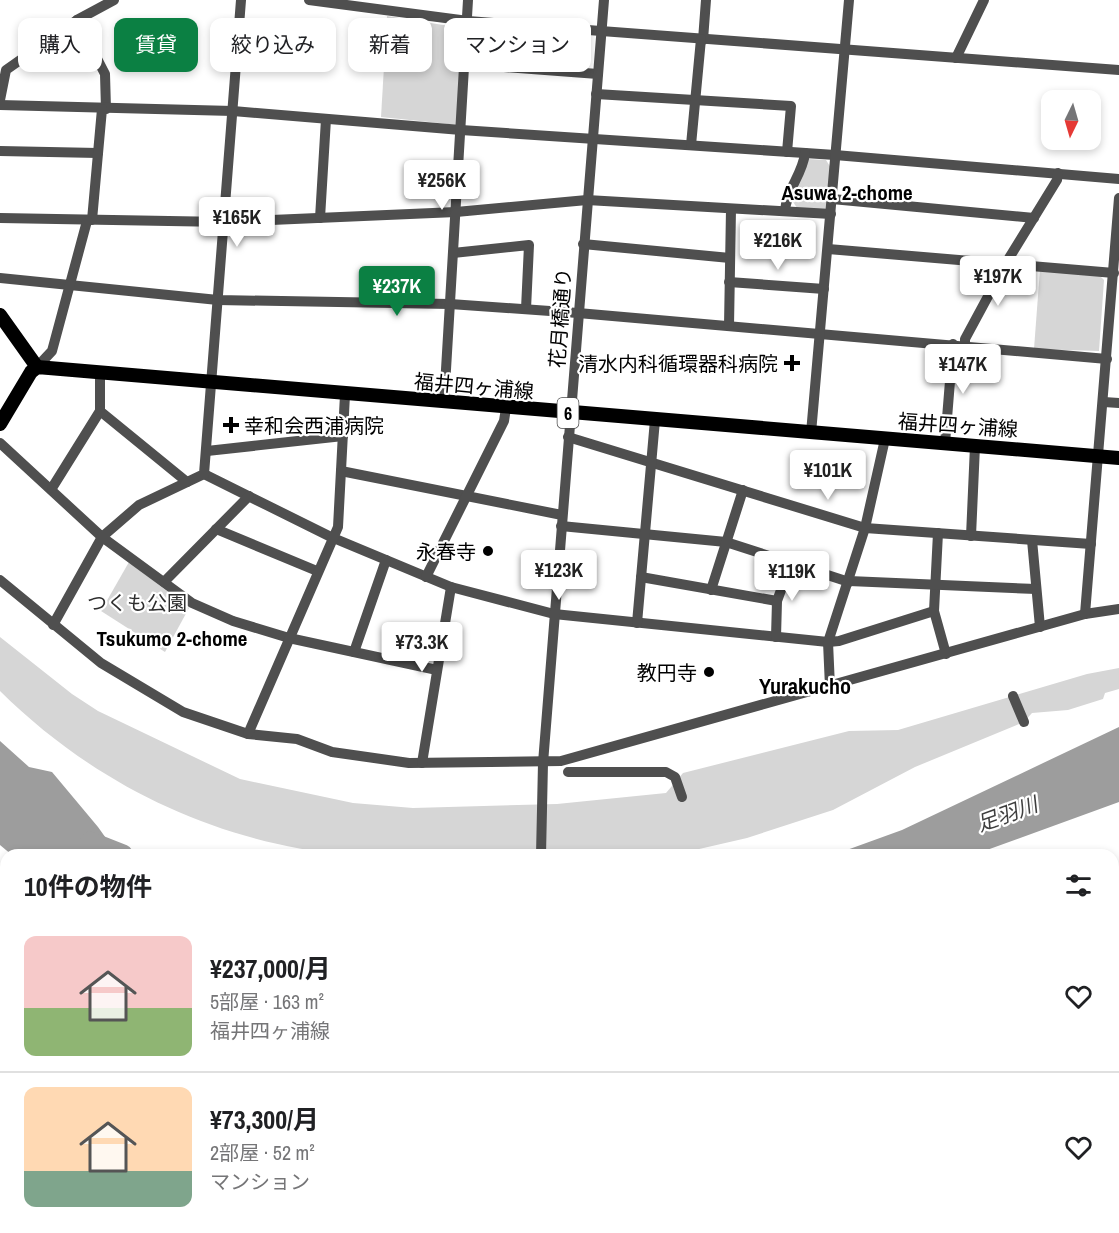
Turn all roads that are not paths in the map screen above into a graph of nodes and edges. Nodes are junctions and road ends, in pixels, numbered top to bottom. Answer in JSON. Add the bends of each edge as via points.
{"nodes":[{"id":1,"x":114,"y":0,"type":"edge"},
{"id":2,"x":241,"y":0,"type":"edge"},
{"id":3,"x":309,"y":0,"type":"edge"},
{"id":4,"x":468,"y":0,"type":"edge"},
{"id":5,"x":604,"y":0,"type":"edge"},
{"id":6,"x":706,"y":0,"type":"edge"},
{"id":7,"x":849,"y":0,"type":"edge"},
{"id":8,"x":984,"y":0,"type":"edge"},
{"id":9,"x":81,"y":18,"type":"edge"},
{"id":10,"x":445,"y":18,"type":"edge"},
{"id":11,"x":468,"y":18,"type":"edge"},
{"id":12,"x":591,"y":31,"type":"edge"},
{"id":13,"x":601,"y":32,"type":"junction"},
{"id":14,"x":702,"y":40,"type":"junction"},
{"id":15,"x":844,"y":50,"type":"junction"},
{"id":16,"x":956,"y":58,"type":"junction"},
{"id":17,"x":18,"y":62,"type":"edge"},
{"id":18,"x":102,"y":68,"type":"edge"},
{"id":19,"x":1119,"y":70,"type":"edge"},
{"id":20,"x":465,"y":72,"type":"edge"},
{"id":21,"x":571,"y":72,"type":"edge"},
{"id":22,"x":598,"y":74,"type":"junction"},
{"id":23,"x":596,"y":94,"type":"junction"},
{"id":24,"x":0,"y":100,"type":"edge"},
{"id":25,"x":695,"y":100,"type":"junction"},
{"id":26,"x":0,"y":105,"type":"edge"},
{"id":27,"x":104,"y":109,"type":"junction"},
{"id":28,"x":233,"y":111,"type":"junction"},
{"id":29,"x":326,"y":119,"type":"junction"},
{"id":30,"x":461,"y":130,"type":"junction"},
{"id":31,"x":592,"y":138,"type":"junction"},
{"id":32,"x":691,"y":145,"type":"junction"},
{"id":33,"x":0,"y":151,"type":"edge"},
{"id":34,"x":787,"y":152,"type":"junction"},
{"id":35,"x":98,"y":153,"type":"junction"},
{"id":36,"x":805,"y":153,"type":"junction"},
{"id":37,"x":835,"y":155,"type":"junction"},
{"id":38,"x":1058,"y":173,"type":"junction"},
{"id":39,"x":1119,"y":179,"type":"edge"},
{"id":40,"x":1119,"y":198,"type":"edge"},
{"id":41,"x":832,"y":199,"type":"junction"},
{"id":42,"x":587,"y":200,"type":"junction"},
{"id":43,"x":731,"y":209,"type":"junction"},
{"id":44,"x":785,"y":211,"type":"junction"},
{"id":45,"x":456,"y":212,"type":"junction"},
{"id":46,"x":831,"y":214,"type":"junction"},
{"id":47,"x":0,"y":218,"type":"edge"},
{"id":48,"x":320,"y":218,"type":"junction"},
{"id":49,"x":1034,"y":218,"type":"junction"},
{"id":50,"x":89,"y":220,"type":"junction"},
{"id":51,"x":225,"y":222,"type":"junction"},
{"id":52,"x":584,"y":244,"type":"junction"},
{"id":53,"x":828,"y":249,"type":"junction"},
{"id":54,"x":453,"y":253,"type":"junction"},
{"id":55,"x":730,"y":258,"type":"junction"},
{"id":56,"x":1006,"y":263,"type":"junction"},
{"id":57,"x":1114,"y":273,"type":"junction"},
{"id":58,"x":0,"y":278,"type":"edge"},
{"id":59,"x":729,"y":282,"type":"junction"},
{"id":60,"x":71,"y":286,"type":"junction"},
{"id":61,"x":824,"y":289,"type":"junction"},
{"id":62,"x":218,"y":300,"type":"junction"},
{"id":63,"x":450,"y":304,"type":"junction"},
{"id":64,"x":526,"y":309,"type":"junction"},
{"id":65,"x":578,"y":313,"type":"junction"},
{"id":66,"x":0,"y":315,"type":"edge"},
{"id":67,"x":1115,"y":315,"type":"edge"},
{"id":68,"x":729,"y":326,"type":"junction"},
{"id":69,"x":820,"y":334,"type":"junction"},
{"id":70,"x":952,"y":344,"type":"junction"},
{"id":71,"x":965,"y":345,"type":"junction"},
{"id":72,"x":1107,"y":359,"type":"junction"},
{"id":73,"x":37,"y":367,"type":"junction"},
{"id":74,"x":100,"y":374,"type":"junction"},
{"id":75,"x":212,"y":383,"type":"junction"},
{"id":76,"x":345,"y":394,"type":"junction"},
{"id":77,"x":1104,"y":402,"type":"junction"},
{"id":78,"x":444,"y":403,"type":"junction"},
{"id":79,"x":1119,"y":404,"type":"edge"},
{"id":80,"x":506,"y":408,"type":"junction"},
{"id":81,"x":100,"y":411,"type":"junction"},
{"id":82,"x":570,"y":414,"type":"junction"},
{"id":83,"x":655,"y":420,"type":"junction"},
{"id":84,"x":0,"y":424,"type":"edge"},
{"id":85,"x":812,"y":433,"type":"junction"},
{"id":86,"x":343,"y":436,"type":"junction"},
{"id":87,"x":568,"y":437,"type":"junction"},
{"id":88,"x":885,"y":440,"type":"junction"},
{"id":89,"x":0,"y":443,"type":"edge"},
{"id":90,"x":945,"y":443,"type":"junction"},
{"id":91,"x":975,"y":446,"type":"junction"},
{"id":92,"x":207,"y":451,"type":"junction"},
{"id":93,"x":1098,"y":456,"type":"junction"},
{"id":94,"x":1119,"y":458,"type":"edge"},
{"id":95,"x":652,"y":461,"type":"junction"},
{"id":96,"x":341,"y":471,"type":"junction"},
{"id":97,"x":204,"y":474,"type":"junction"},
{"id":98,"x":187,"y":482,"type":"junction"},
{"id":99,"x":52,"y":488,"type":"junction"},
{"id":100,"x":743,"y":490,"type":"junction"},
{"id":101,"x":249,"y":496,"type":"junction"},
{"id":102,"x":466,"y":496,"type":"junction"},
{"id":103,"x":562,"y":520,"type":"junction"},
{"id":104,"x":865,"y":528,"type":"junction"},
{"id":105,"x":216,"y":529,"type":"junction"},
{"id":106,"x":645,"y":533,"type":"junction"},
{"id":107,"x":938,"y":533,"type":"junction"},
{"id":108,"x":971,"y":536,"type":"junction"},
{"id":109,"x":102,"y":537,"type":"junction"},
{"id":110,"x":331,"y":537,"type":"junction"},
{"id":111,"x":1032,"y":540,"type":"junction"},
{"id":112,"x":726,"y":542,"type":"junction"},
{"id":113,"x":1091,"y":544,"type":"junction"},
{"id":114,"x":386,"y":560,"type":"junction"},
{"id":115,"x":791,"y":563,"type":"junction"},
{"id":116,"x":317,"y":571,"type":"junction"},
{"id":117,"x":426,"y":577,"type":"junction"},
{"id":118,"x":641,"y":577,"type":"junction"},
{"id":119,"x":0,"y":580,"type":"edge"},
{"id":120,"x":164,"y":582,"type":"junction"},
{"id":121,"x":849,"y":582,"type":"junction"},
{"id":122,"x":935,"y":585,"type":"junction"},
{"id":123,"x":451,"y":587,"type":"junction"},
{"id":124,"x":1036,"y":589,"type":"junction"},
{"id":125,"x":711,"y":590,"type":"junction"},
{"id":126,"x":777,"y":601,"type":"junction"},
{"id":127,"x":1119,"y":609,"type":"edge"},
{"id":128,"x":934,"y":611,"type":"junction"},
{"id":129,"x":1085,"y":614,"type":"junction"},
{"id":130,"x":554,"y":615,"type":"junction"},
{"id":131,"x":637,"y":623,"type":"junction"},
{"id":132,"x":53,"y":625,"type":"junction"},
{"id":133,"x":1040,"y":627,"type":"junction"},
{"id":134,"x":776,"y":637,"type":"junction"},
{"id":135,"x":289,"y":638,"type":"junction"},
{"id":136,"x":828,"y":642,"type":"junction"},
{"id":137,"x":354,"y":652,"type":"junction"},
{"id":138,"x":946,"y":654,"type":"junction"},
{"id":139,"x":437,"y":670,"type":"junction"},
{"id":140,"x":830,"y":687,"type":"junction"},
{"id":141,"x":1012,"y":696,"type":"dead end"},
{"id":142,"x":1024,"y":722,"type":"dead end"},
{"id":143,"x":248,"y":734,"type":"junction"},
{"id":144,"x":422,"y":763,"type":"junction"},
{"id":145,"x":542,"y":768,"type":"junction"},
{"id":146,"x":568,"y":772,"type":"dead end"},
{"id":147,"x":682,"y":796,"type":"dead end"},
{"id":148,"x":541,"y":849,"type":"edge"}],
"edges":[{"from":1,"to":9,"type":"street"},
{"from":2,"to":28,"type":"street"},
{"from":3,"to":10,"type":"street"},
{"from":4,"to":11,"type":"street"},
{"from":5,"to":13,"type":"street","name":"花月橋通り"},
{"from":6,"to":14,"type":"street"},
{"from":7,"to":15,"type":"street"},
{"from":8,"to":16,"type":"street"},
{"from":12,"to":13,"type":"street"},
{"from":13,"to":14,"type":"street"},
{"from":13,"to":22,"type":"street","name":"花月橋通り"},
{"from":14,"to":15,"type":"street"},
{"from":14,"to":25,"type":"street"},
{"from":15,"to":16,"type":"street"},
{"from":15,"to":37,"type":"street"},
{"from":16,"to":19,"type":"street"},
{"from":17,"to":24,"type":"street","via":[[6,70]]},
{"from":18,"to":27,"type":"street"},
{"from":20,"to":30,"type":"street"},
{"from":21,"to":22,"type":"street"},
{"from":22,"to":23,"type":"street","name":"花月橋通り"},
{"from":23,"to":25,"type":"street"},
{"from":23,"to":31,"type":"street","name":"花月橋通り"},
{"from":25,"to":32,"type":"street"},
{"from":25,"to":34,"type":"street","via":[[791,106]]},
{"from":26,"to":27,"type":"street"},
{"from":27,"to":28,"type":"street"},
{"from":27,"to":35,"type":"street"},
{"from":28,"to":29,"type":"street"},
{"from":28,"to":51,"type":"street"},
{"from":29,"to":30,"type":"street"},
{"from":29,"to":48,"type":"street"},
{"from":30,"to":31,"type":"street"},
{"from":30,"to":45,"type":"street"},
{"from":31,"to":32,"type":"street"},
{"from":31,"to":42,"type":"street","name":"花月橋通り"},
{"from":32,"to":34,"type":"street"},
{"from":33,"to":35,"type":"street"},
{"from":34,"to":36,"type":"street"},
{"from":35,"to":50,"type":"street"},
{"from":36,"to":37,"type":"street"},
{"from":36,"to":44,"type":"street"},
{"from":37,"to":38,"type":"street"},
{"from":37,"to":41,"type":"street"},
{"from":38,"to":39,"type":"street"},
{"from":38,"to":49,"type":"street"},
{"from":40,"to":57,"type":"street"},
{"from":41,"to":46,"type":"street"},
{"from":41,"to":49,"type":"street"},
{"from":42,"to":43,"type":"street"},
{"from":42,"to":45,"type":"street"},
{"from":42,"to":52,"type":"street","name":"花月橋通り"},
{"from":43,"to":44,"type":"street"},
{"from":43,"to":55,"type":"street"},
{"from":44,"to":46,"type":"street"},
{"from":45,"to":48,"type":"street"},
{"from":45,"to":54,"type":"street"},
{"from":46,"to":53,"type":"street"},
{"from":47,"to":50,"type":"street"},
{"from":48,"to":51,"type":"street"},
{"from":49,"to":56,"type":"street"},
{"from":50,"to":51,"type":"street"},
{"from":50,"to":60,"type":"street"},
{"from":51,"to":62,"type":"street"},
{"from":52,"to":55,"type":"street"},
{"from":52,"to":65,"type":"street","name":"花月橋通り"},
{"from":53,"to":56,"type":"street"},
{"from":53,"to":61,"type":"street"},
{"from":54,"to":63,"type":"street"},
{"from":54,"to":64,"type":"street","via":[[529,245]]},
{"from":55,"to":59,"type":"street"},
{"from":56,"to":57,"type":"street"},
{"from":56,"to":71,"type":"street"},
{"from":57,"to":67,"type":"street"},
{"from":58,"to":60,"type":"street"},
{"from":59,"to":61,"type":"street"},
{"from":59,"to":68,"type":"street"},
{"from":60,"to":62,"type":"street"},
{"from":60,"to":73,"type":"street","via":[[52,351]]},
{"from":61,"to":69,"type":"street"},
{"from":62,"to":63,"type":"street"},
{"from":62,"to":75,"type":"street"},
{"from":63,"to":64,"type":"street"},
{"from":63,"to":78,"type":"street"},
{"from":64,"to":65,"type":"street"},
{"from":65,"to":68,"type":"street"},
{"from":65,"to":82,"type":"street","name":"花月橋通り"},
{"from":66,"to":73,"type":"main road"},
{"from":67,"to":72,"type":"street"},
{"from":68,"to":69,"type":"street"},
{"from":69,"to":70,"type":"street"},
{"from":69,"to":85,"type":"street"},
{"from":70,"to":71,"type":"street"},
{"from":70,"to":90,"type":"street"},
{"from":71,"to":72,"type":"street"},
{"from":72,"to":77,"type":"street"},
{"from":73,"to":74,"type":"main road","name":"福井四ヶ浦線","number":"6"},
{"from":73,"to":84,"type":"main road"},
{"from":74,"to":75,"type":"main road","name":"福井四ヶ浦線","number":"6"},
{"from":74,"to":81,"type":"street"},
{"from":75,"to":76,"type":"main road","name":"福井四ヶ浦線","number":"6"},
{"from":75,"to":92,"type":"street"},
{"from":76,"to":78,"type":"main road","name":"福井四ヶ浦線","number":"6"},
{"from":76,"to":86,"type":"street"},
{"from":77,"to":79,"type":"street"},
{"from":77,"to":93,"type":"street"},
{"from":78,"to":80,"type":"main road","name":"福井四ヶ浦線","number":"6"},
{"from":80,"to":82,"type":"main road","name":"福井四ヶ浦線","number":"6"},
{"from":80,"to":102,"type":"street","via":[[504,421]]},
{"from":81,"to":98,"type":"street"},
{"from":81,"to":99,"type":"street"},
{"from":82,"to":83,"type":"main road","name":"福井四ヶ浦線","number":"6"},
{"from":82,"to":87,"type":"street","name":"花月橋通り"},
{"from":83,"to":85,"type":"main road","name":"福井四ヶ浦線","number":"6"},
{"from":83,"to":95,"type":"street"},
{"from":85,"to":88,"type":"main road","name":"福井四ヶ浦線","number":"6"},
{"from":86,"to":92,"type":"street"},
{"from":86,"to":96,"type":"street"},
{"from":87,"to":95,"type":"street"},
{"from":87,"to":103,"type":"street","name":"花月橋通り"},
{"from":88,"to":90,"type":"main road","name":"福井四ヶ浦線","number":"6"},
{"from":88,"to":104,"type":"street"},
{"from":89,"to":99,"type":"street"},
{"from":90,"to":91,"type":"main road","name":"福井四ヶ浦線","number":"6"},
{"from":91,"to":93,"type":"main road","name":"福井四ヶ浦線","number":"6"},
{"from":91,"to":108,"type":"street"},
{"from":92,"to":97,"type":"street"},
{"from":93,"to":94,"type":"main road","name":"福井四ヶ浦線","number":"6"},
{"from":93,"to":113,"type":"street"},
{"from":95,"to":100,"type":"street"},
{"from":95,"to":106,"type":"street"},
{"from":96,"to":102,"type":"street"},
{"from":96,"to":110,"type":"street","via":[[338,527]]},
{"from":97,"to":98,"type":"street"},
{"from":97,"to":101,"type":"street"},
{"from":98,"to":109,"type":"street","via":[[140,505]]},
{"from":99,"to":109,"type":"street"},
{"from":100,"to":104,"type":"street"},
{"from":100,"to":112,"type":"street"},
{"from":101,"to":105,"type":"street"},
{"from":101,"to":110,"type":"street"},
{"from":102,"to":103,"type":"street"},
{"from":102,"to":117,"type":"street"},
{"from":103,"to":106,"type":"street"},
{"from":103,"to":130,"type":"street","name":"花月橋通り"},
{"from":104,"to":107,"type":"street"},
{"from":104,"to":121,"type":"street"},
{"from":105,"to":116,"type":"street"},
{"from":105,"to":120,"type":"street"},
{"from":106,"to":112,"type":"street"},
{"from":106,"to":118,"type":"street"},
{"from":107,"to":108,"type":"street"},
{"from":107,"to":122,"type":"street"},
{"from":108,"to":111,"type":"street"},
{"from":109,"to":120,"type":"street"},
{"from":109,"to":132,"type":"street"},
{"from":110,"to":114,"type":"street"},
{"from":110,"to":116,"type":"street"},
{"from":111,"to":113,"type":"street"},
{"from":111,"to":124,"type":"street"},
{"from":112,"to":115,"type":"street"},
{"from":112,"to":125,"type":"street"},
{"from":113,"to":129,"type":"street"},
{"from":114,"to":117,"type":"street"},
{"from":114,"to":137,"type":"street"},
{"from":115,"to":121,"type":"street"},
{"from":115,"to":126,"type":"street"},
{"from":116,"to":135,"type":"street"},
{"from":117,"to":123,"type":"street"},
{"from":118,"to":125,"type":"street"},
{"from":118,"to":131,"type":"street"},
{"from":119,"to":132,"type":"street"},
{"from":120,"to":135,"type":"street","via":[[192,603],[233,621]]},
{"from":121,"to":122,"type":"street"},
{"from":121,"to":136,"type":"street"},
{"from":122,"to":124,"type":"street"},
{"from":122,"to":128,"type":"street"},
{"from":123,"to":130,"type":"street"},
{"from":123,"to":139,"type":"street"},
{"from":124,"to":133,"type":"street"},
{"from":125,"to":126,"type":"street"},
{"from":126,"to":134,"type":"street"},
{"from":127,"to":129,"type":"street"},
{"from":128,"to":136,"type":"street"},
{"from":128,"to":138,"type":"street"},
{"from":129,"to":133,"type":"street"},
{"from":130,"to":131,"type":"street"},
{"from":130,"to":145,"type":"street","name":"花月橋通り"},
{"from":131,"to":134,"type":"street"},
{"from":132,"to":143,"type":"street","via":[[102,663],[183,712]]},
{"from":133,"to":138,"type":"street"},
{"from":134,"to":136,"type":"street"},
{"from":135,"to":137,"type":"street"},
{"from":135,"to":143,"type":"street"},
{"from":136,"to":140,"type":"street"},
{"from":137,"to":139,"type":"street"},
{"from":138,"to":140,"type":"street"},
{"from":139,"to":144,"type":"street"},
{"from":140,"to":145,"type":"street"},
{"from":141,"to":142,"type":"street"},
{"from":143,"to":144,"type":"street","via":[[297,739],[332,752]]},
{"from":144,"to":145,"type":"street"},
{"from":145,"to":148,"type":"street","name":"花月橋通り"},
{"from":146,"to":147,"type":"street","via":[[666,772],[675,777]]}]}
